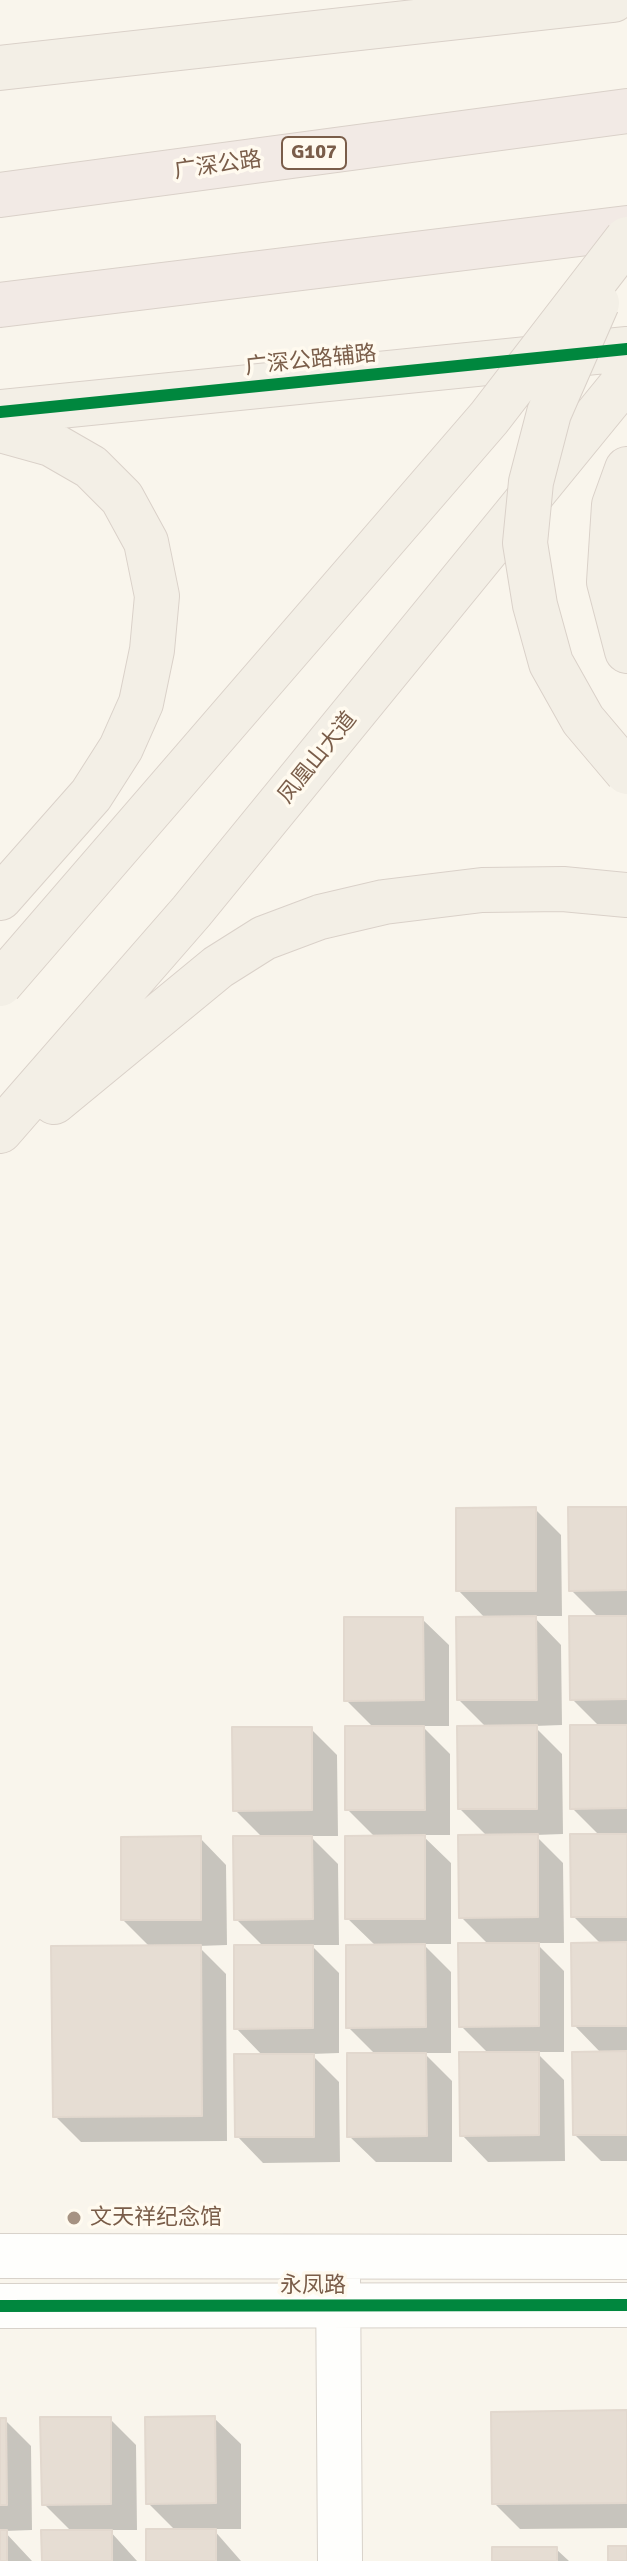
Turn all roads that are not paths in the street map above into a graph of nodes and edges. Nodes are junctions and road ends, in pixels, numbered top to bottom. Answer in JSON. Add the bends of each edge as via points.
{"nodes":[{"id":1,"x":605,"y":0,"type":"edge"},
{"id":2,"x":613,"y":0,"type":"edge"},
{"id":3,"x":0,"y":68,"type":"edge"},
{"id":4,"x":627,"y":111,"type":"edge"},
{"id":5,"x":0,"y":195,"type":"edge"},
{"id":6,"x":627,"y":228,"type":"edge"},
{"id":7,"x":627,"y":239,"type":"edge"},
{"id":8,"x":0,"y":305,"type":"edge"},
{"id":9,"x":627,"y":349,"type":"edge"},
{"id":10,"x":627,"y":378,"type":"edge"},
{"id":11,"x":0,"y":412,"type":"edge"},
{"id":12,"x":0,"y":430,"type":"edge"},
{"id":13,"x":627,"y":469,"type":"edge"},
{"id":14,"x":627,"y":651,"type":"edge"},
{"id":15,"x":627,"y":772,"type":"edge"},
{"id":16,"x":627,"y":895,"type":"edge"},
{"id":17,"x":0,"y":898,"type":"edge"},
{"id":18,"x":0,"y":984,"type":"edge"},
{"id":19,"x":0,"y":1131,"type":"edge"},
{"id":20,"x":0,"y":1147,"type":"edge"},
{"id":21,"x":0,"y":2256,"type":"edge"},
{"id":22,"x":338,"y":2257,"type":"junction"},
{"id":23,"x":627,"y":2257,"type":"edge"},
{"id":24,"x":627,"y":2305,"type":"edge"},
{"id":25,"x":0,"y":2306,"type":"edge"},
{"id":26,"x":339,"y":2306,"type":"junction"},
{"id":27,"x":340,"y":2561,"type":"edge"}],
"edges":[{"from":1,"to":2,"type":"main road"},
{"from":1,"to":3,"type":"main road"},
{"from":4,"to":5,"type":"highway","name":"广深公路","number":"G107"},
{"from":6,"to":8,"type":"highway"},
{"from":7,"to":15,"type":"main road","bridge":true,"via":[[549,413],[531,482],[525,543],[551,663],[583,720]]},
{"from":7,"to":18,"type":"main road","bridge":true,"via":[[489,418]]},
{"from":9,"to":11,"type":"main road","name":"广深公路辅路"},
{"from":10,"to":19,"type":"main road","name":"凤凰山大道","bridge":true,"via":[[191,912]]},
{"from":12,"to":17,"type":"main road","via":[[51,444],[91,467],[122,498],[146,542],[157,596],[141,703],[121,748],[91,795]]},
{"from":13,"to":14,"type":"main road","via":[[614,505],[609,582]]},
{"from":16,"to":20,"type":"main road","via":[[482,890],[384,902],[320,917],[264,938],[218,967]]},
{"from":21,"to":22,"type":"street","name":"永凤路"},
{"from":22,"to":23,"type":"street","name":"永凤路"},
{"from":22,"to":26,"type":"street"},
{"from":24,"to":26,"type":"street","name":"永凤路"},
{"from":25,"to":26,"type":"street","name":"永凤路"},
{"from":26,"to":27,"type":"street"}]}
